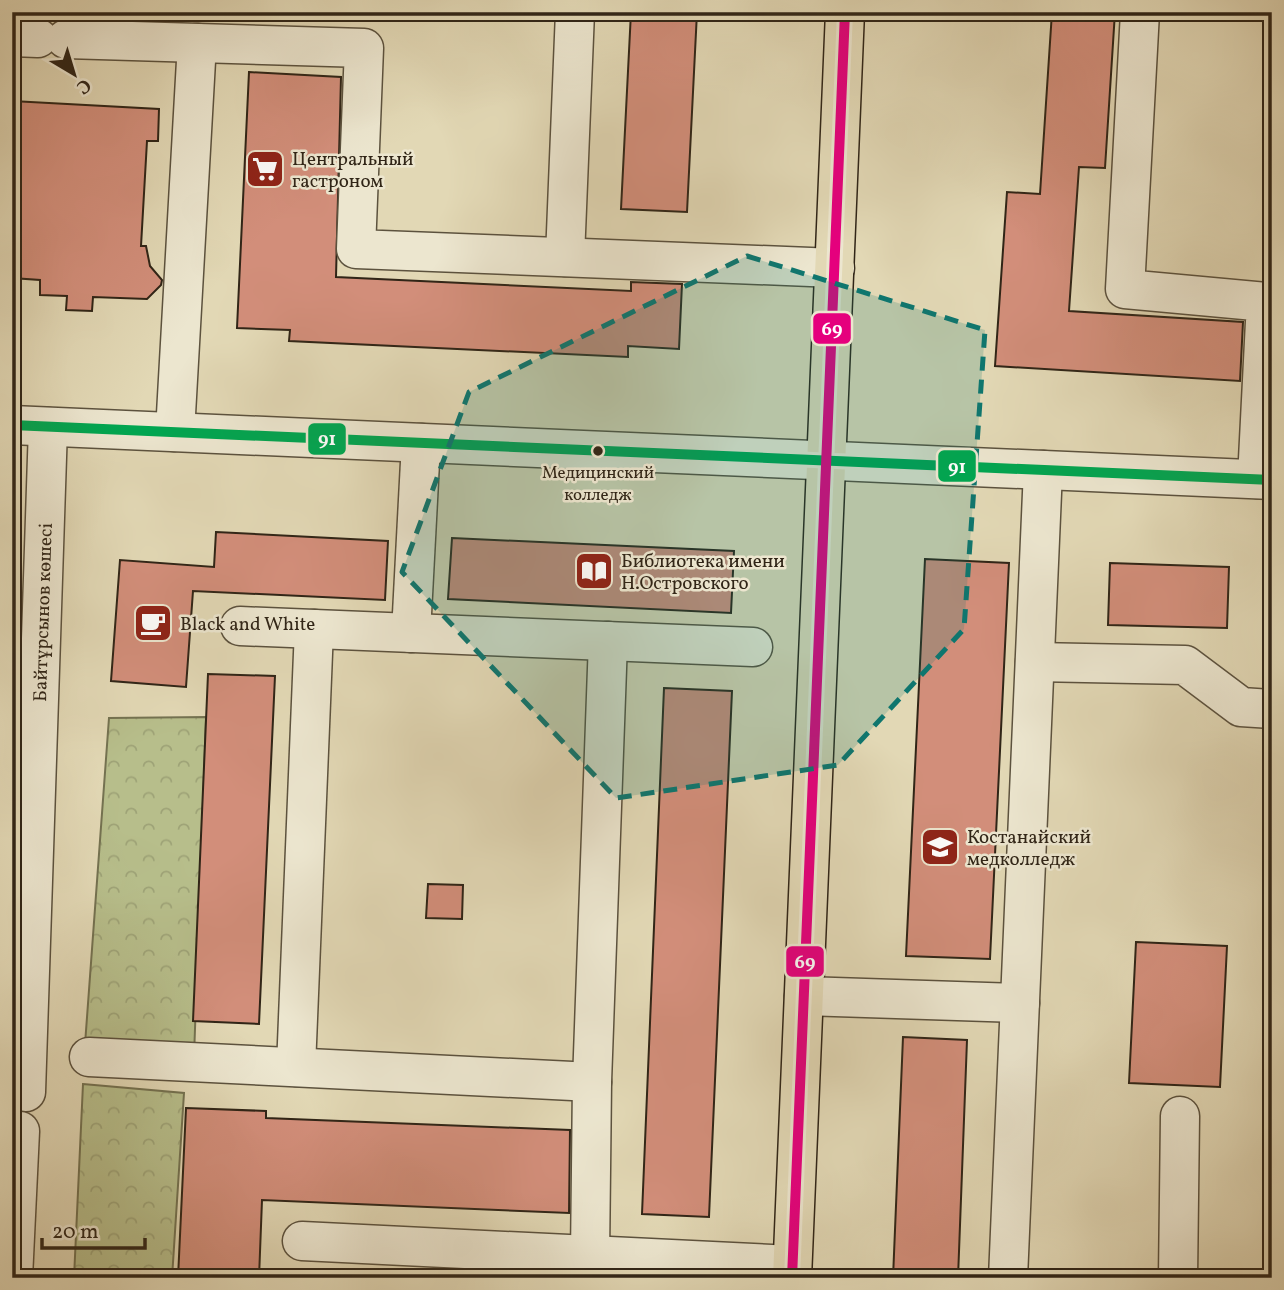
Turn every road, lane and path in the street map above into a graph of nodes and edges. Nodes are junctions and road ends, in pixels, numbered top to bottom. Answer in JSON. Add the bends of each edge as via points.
{"nodes":[{"id":1,"x":575,"y":12,"type":"edge"},
{"id":2,"x":845,"y":12,"type":"edge"},
{"id":3,"x":1140,"y":12,"type":"edge"},
{"id":4,"x":39,"y":38,"type":"edge"},
{"id":5,"x":197,"y":43,"type":"junction"},
{"id":6,"x":565,"y":257,"type":"junction"},
{"id":7,"x":835,"y":268,"type":"junction"},
{"id":8,"x":30,"y":426,"type":"edge"},
{"id":9,"x":175,"y":432,"type":"junction"},
{"id":10,"x":421,"y":443,"type":"junction"},
{"id":11,"x":827,"y":461,"type":"junction"},
{"id":12,"x":1043,"y":470,"type":"junction"},
{"id":13,"x":1264,"y":480,"type":"edge"},
{"id":14,"x":240,"y":626,"type":"dead end"},
{"id":15,"x":314,"y":629,"type":"junction"},
{"id":16,"x":411,"y":633,"type":"junction"},
{"id":17,"x":608,"y":640,"type":"junction"},
{"id":18,"x":753,"y":648,"type":"dead end"},
{"id":19,"x":1035,"y":663,"type":"junction"},
{"id":20,"x":1272,"y":709,"type":"edge"},
{"id":21,"x":804,"y":996,"type":"junction"},
{"id":22,"x":1020,"y":1003,"type":"junction"},
{"id":23,"x":89,"y":1057,"type":"dead end"},
{"id":24,"x":296,"y":1067,"type":"junction"},
{"id":25,"x":592,"y":1082,"type":"junction"},
{"id":26,"x":18,"y":1112,"type":"edge"},
{"id":27,"x":1180,"y":1116,"type":"dead end"},
{"id":28,"x":302,"y":1241,"type":"dead end"},
{"id":29,"x":590,"y":1256,"type":"junction"},
{"id":30,"x":792,"y":1271,"type":"edge"},
{"id":31,"x":13,"y":1278,"type":"edge"},
{"id":32,"x":1008,"y":1278,"type":"edge"},
{"id":33,"x":1178,"y":1278,"type":"edge"}],
"edges":[{"from":1,"to":6,"type":"street"},
{"from":2,"to":7,"type":"main road"},
{"from":3,"to":13,"type":"street","via":[[1125,289],[1266,302]]},
{"from":4,"to":5,"type":"street"},
{"from":5,"to":6,"type":"street","via":[[364,48],[356,249]]},
{"from":5,"to":9,"type":"street"},
{"from":6,"to":7,"type":"street"},
{"from":7,"to":11,"type":"main road"},
{"from":8,"to":9,"type":"street"},
{"from":8,"to":26,"type":"street","name":"Байтұрсынов көшесі","via":[[41,642]]},
{"from":9,"to":10,"type":"street"},
{"from":10,"to":11,"type":"street"},
{"from":10,"to":16,"type":"street"},
{"from":11,"to":12,"type":"street"},
{"from":11,"to":21,"type":"main road"},
{"from":12,"to":13,"type":"street"},
{"from":12,"to":19,"type":"street"},
{"from":14,"to":15,"type":"street"},
{"from":15,"to":16,"type":"street"},
{"from":15,"to":24,"type":"street"},
{"from":16,"to":17,"type":"street"},
{"from":17,"to":18,"type":"street"},
{"from":17,"to":25,"type":"street"},
{"from":19,"to":20,"type":"street","via":[[1185,665],[1241,707]]},
{"from":19,"to":22,"type":"street"},
{"from":21,"to":22,"type":"street"},
{"from":21,"to":30,"type":"main road"},
{"from":22,"to":32,"type":"street"},
{"from":23,"to":24,"type":"street"},
{"from":24,"to":25,"type":"street"},
{"from":25,"to":29,"type":"street"},
{"from":26,"to":31,"type":"street","name":"Байтұрсынов көшесі"},
{"from":27,"to":33,"type":"street"},
{"from":28,"to":29,"type":"street"},
{"from":29,"to":30,"type":"street"}]}
